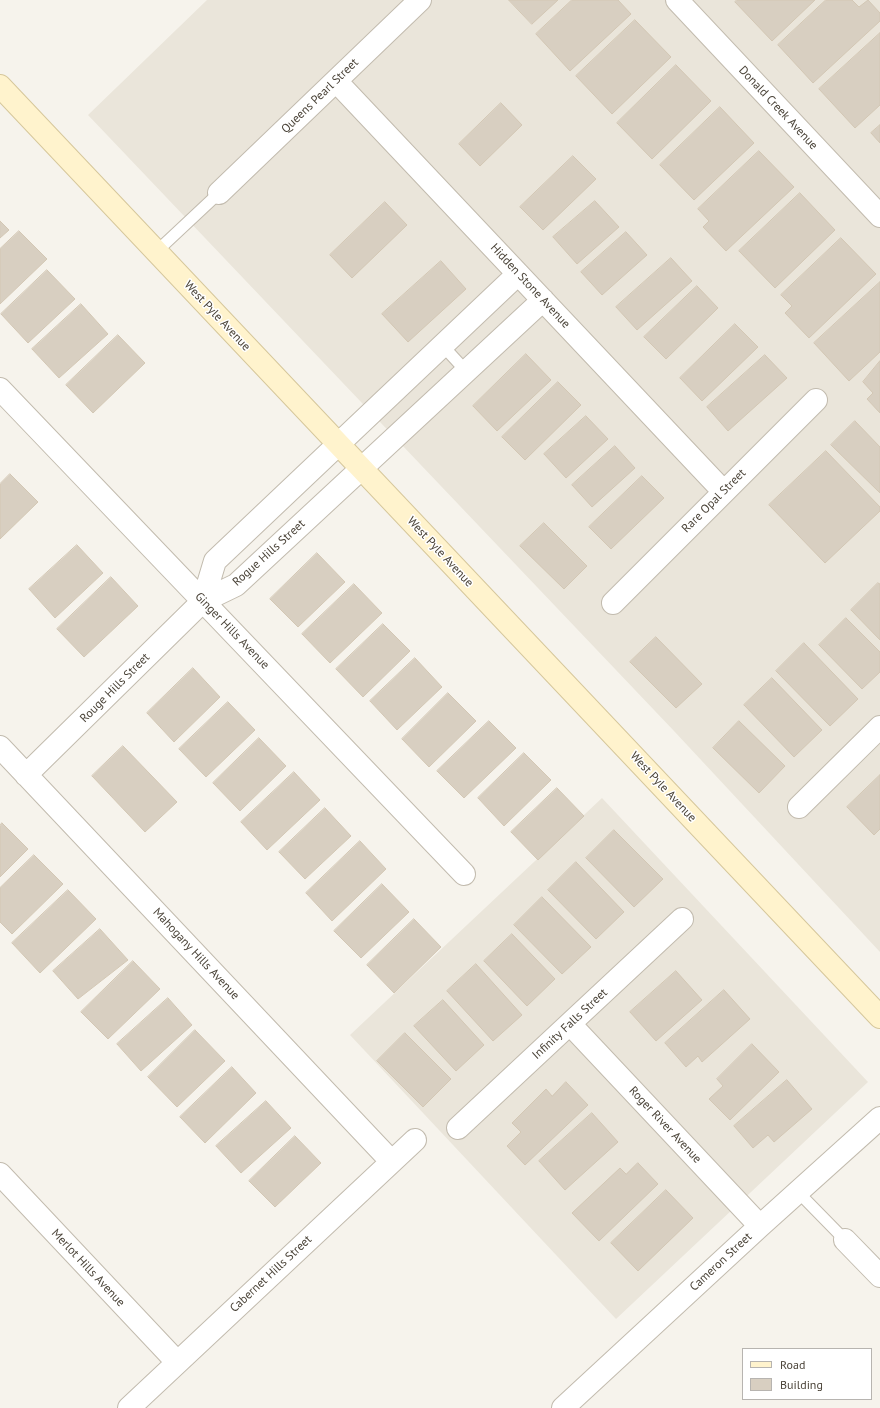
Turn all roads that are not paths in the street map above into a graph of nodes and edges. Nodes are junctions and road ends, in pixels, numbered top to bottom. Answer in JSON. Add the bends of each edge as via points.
{"nodes":[{"id":1,"x":420,"y":0,"type":"edge"},
{"id":2,"x":677,"y":0,"type":"edge"},
{"id":3,"x":336,"y":81,"type":"junction"},
{"id":4,"x":0,"y":86,"type":"edge"},
{"id":5,"x":219,"y":193,"type":"joint"},
{"id":6,"x":880,"y":216,"type":"edge"},
{"id":7,"x":156,"y":252,"type":"junction"},
{"id":8,"x":518,"y":274,"type":"junction"},
{"id":9,"x":543,"y":300,"type":"junction"},
{"id":10,"x":443,"y":346,"type":"junction"},
{"id":11,"x":466,"y":371,"type":"junction"},
{"id":12,"x":0,"y":389,"type":"edge"},
{"id":13,"x":816,"y":400,"type":"dead end"},
{"id":14,"x":339,"y":445,"type":"junction"},
{"id":15,"x":361,"y":468,"type":"junction"},
{"id":16,"x":724,"y":492,"type":"junction"},
{"id":17,"x":203,"y":601,"type":"junction"},
{"id":18,"x":613,"y":603,"type":"dead end"},
{"id":19,"x":880,"y":727,"type":"edge"},
{"id":20,"x":0,"y":747,"type":"edge"},
{"id":21,"x":26,"y":775,"type":"junction"},
{"id":22,"x":799,"y":807,"type":"dead end"},
{"id":23,"x":464,"y":874,"type":"dead end"},
{"id":24,"x":682,"y":919,"type":"dead end"},
{"id":25,"x":880,"y":1017,"type":"edge"},
{"id":26,"x":570,"y":1024,"type":"junction"},
{"id":27,"x":880,"y":1118,"type":"edge"},
{"id":28,"x":458,"y":1128,"type":"dead end"},
{"id":29,"x":415,"y":1140,"type":"dead end"},
{"id":30,"x":391,"y":1162,"type":"junction"},
{"id":31,"x":0,"y":1174,"type":"edge"},
{"id":32,"x":798,"y":1192,"type":"junction"},
{"id":33,"x":760,"y":1226,"type":"junction"},
{"id":34,"x":845,"y":1240,"type":"joint"},
{"id":35,"x":880,"y":1276,"type":"edge"},
{"id":36,"x":177,"y":1362,"type":"junction"},
{"id":37,"x":129,"y":1408,"type":"edge"},
{"id":38,"x":563,"y":1408,"type":"edge"}],
"edges":[{"from":1,"to":3,"type":"street","name":"Queens Pearl Street"},
{"from":2,"to":6,"type":"street","name":"Donald Creek Avenue"},
{"from":3,"to":5,"type":"street","name":"Queens Pearl Street"},
{"from":3,"to":8,"type":"street","name":"Hidden Stone Avenue"},
{"from":4,"to":7,"type":"street","name":"West Pyle Avenue"},
{"from":5,"to":7,"type":"lane"},
{"from":7,"to":14,"type":"street","name":"West Pyle Avenue"},
{"from":8,"to":9,"type":"street","name":"Hidden Stone Avenue"},
{"from":8,"to":10,"type":"street"},
{"from":9,"to":11,"type":"street","name":"Rogue Hills Street"},
{"from":9,"to":16,"type":"street","name":"Hidden Stone Avenue"},
{"from":10,"to":11,"type":"lane"},
{"from":10,"to":14,"type":"street"},
{"from":11,"to":15,"type":"street","name":"Rogue Hills Street"},
{"from":12,"to":17,"type":"street","name":"Ginger Hills Avenue"},
{"from":13,"to":16,"type":"street","name":"Rare Opal Street"},
{"from":14,"to":15,"type":"street","name":"West Pyle Avenue"},
{"from":14,"to":17,"type":"street","via":[[215,562]]},
{"from":15,"to":17,"type":"street","name":"Rogue Hills Street","via":[[236,585]]},
{"from":15,"to":25,"type":"street","name":"West Pyle Avenue"},
{"from":16,"to":18,"type":"street","name":"Rare Opal Street"},
{"from":17,"to":21,"type":"street","name":"Rouge Hills Street"},
{"from":17,"to":23,"type":"street","name":"Ginger Hills Avenue"},
{"from":19,"to":22,"type":"street"},
{"from":20,"to":21,"type":"street","name":"Mahogany Hills Avenue"},
{"from":21,"to":30,"type":"street","name":"Mahogany Hills Avenue"},
{"from":24,"to":26,"type":"street","name":"Infinity Falls Street"},
{"from":26,"to":28,"type":"street","name":"Infinity Falls Street"},
{"from":26,"to":33,"type":"street","name":"Roger River Avenue"},
{"from":27,"to":32,"type":"street","name":"Cameron Street"},
{"from":29,"to":30,"type":"street","name":"Cabernet Hills Street"},
{"from":30,"to":36,"type":"street","name":"Cabernet Hills Street"},
{"from":31,"to":36,"type":"street","name":"Merlot Hills Avenue"},
{"from":32,"to":33,"type":"street","name":"Cameron Street"},
{"from":32,"to":34,"type":"lane"},
{"from":33,"to":38,"type":"street","name":"Cameron Street"},
{"from":34,"to":35,"type":"street"},
{"from":36,"to":37,"type":"street","name":"Cabernet Hills Street"}]}
